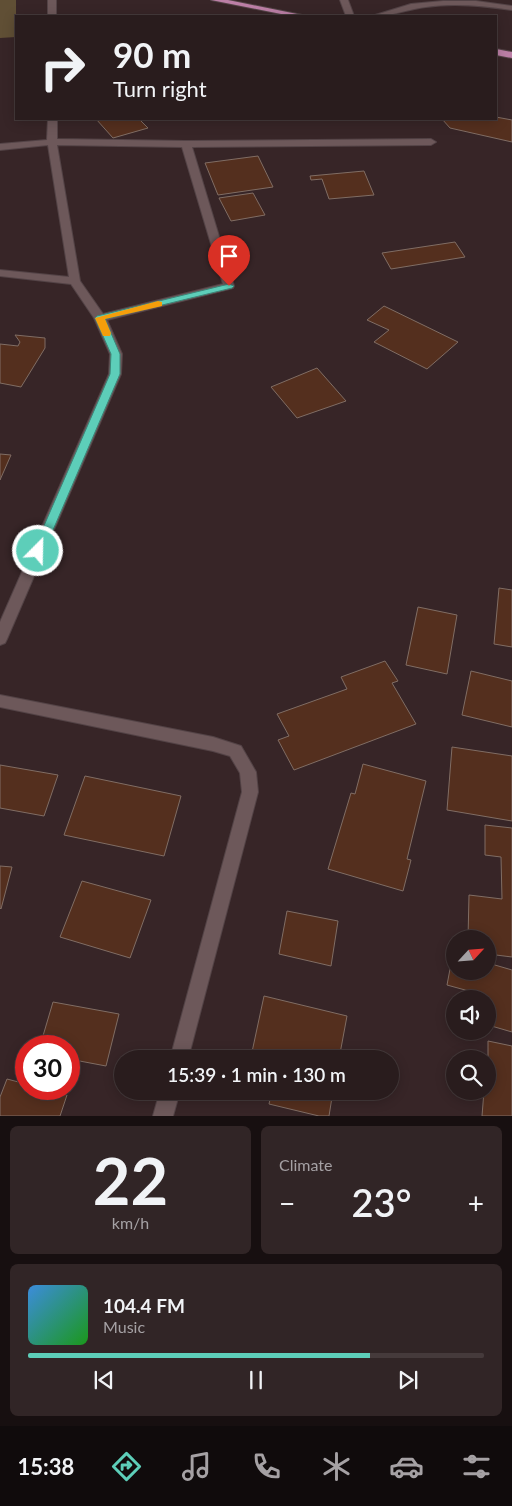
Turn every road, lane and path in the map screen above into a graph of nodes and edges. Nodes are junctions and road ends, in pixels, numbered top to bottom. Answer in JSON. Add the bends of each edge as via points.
{"nodes":[{"id":1,"x":52,"y":0,"type":"edge"},
{"id":2,"x":215,"y":0,"type":"edge"},
{"id":3,"x":344,"y":0,"type":"edge"},
{"id":4,"x":512,"y":8,"type":"edge"},
{"id":5,"x":52,"y":15,"type":"edge"},
{"id":6,"x":298,"y":15,"type":"edge"},
{"id":7,"x":350,"y":15,"type":"edge"},
{"id":8,"x":378,"y":15,"type":"edge"},
{"id":9,"x":497,"y":52,"type":"edge"},
{"id":10,"x":512,"y":55,"type":"edge"},
{"id":11,"x":52,"y":120,"type":"edge"},
{"id":12,"x":52,"y":142,"type":"junction"},
{"id":13,"x":431,"y":142,"type":"dead end"},
{"id":14,"x":186,"y":144,"type":"junction"},
{"id":15,"x":0,"y":147,"type":"edge"},
{"id":16,"x":0,"y":273,"type":"edge"},
{"id":17,"x":75,"y":281,"type":"junction"},
{"id":18,"x":100,"y":318,"type":"junction"},
{"id":19,"x":0,"y":639,"type":"edge"},
{"id":20,"x":0,"y":702,"type":"edge"},
{"id":21,"x":180,"y":1050,"type":"edge"},
{"id":22,"x":167,"y":1100,"type":"edge"},
{"id":23,"x":163,"y":1116,"type":"edge"}],
"edges":[{"from":1,"to":5,"type":"street"},
{"from":2,"to":6,"type":"main road"},
{"from":3,"to":7,"type":"street"},
{"from":4,"to":8,"type":"street","via":[[446,1],[403,5]]},
{"from":9,"to":10,"type":"main road"},
{"from":11,"to":12,"type":"street"},
{"from":12,"to":14,"type":"street"},
{"from":12,"to":15,"type":"street"},
{"from":12,"to":17,"type":"street"},
{"from":13,"to":14,"type":"street"},
{"from":14,"to":18,"type":"street","via":[[229,286]]},
{"from":16,"to":17,"type":"street"},
{"from":17,"to":18,"type":"street"},
{"from":18,"to":19,"type":"street","via":[[116,354],[115,374]]},
{"from":20,"to":21,"type":"street","via":[[212,744],[235,751],[248,772],[250,792]]},
{"from":22,"to":23,"type":"street"}]}
